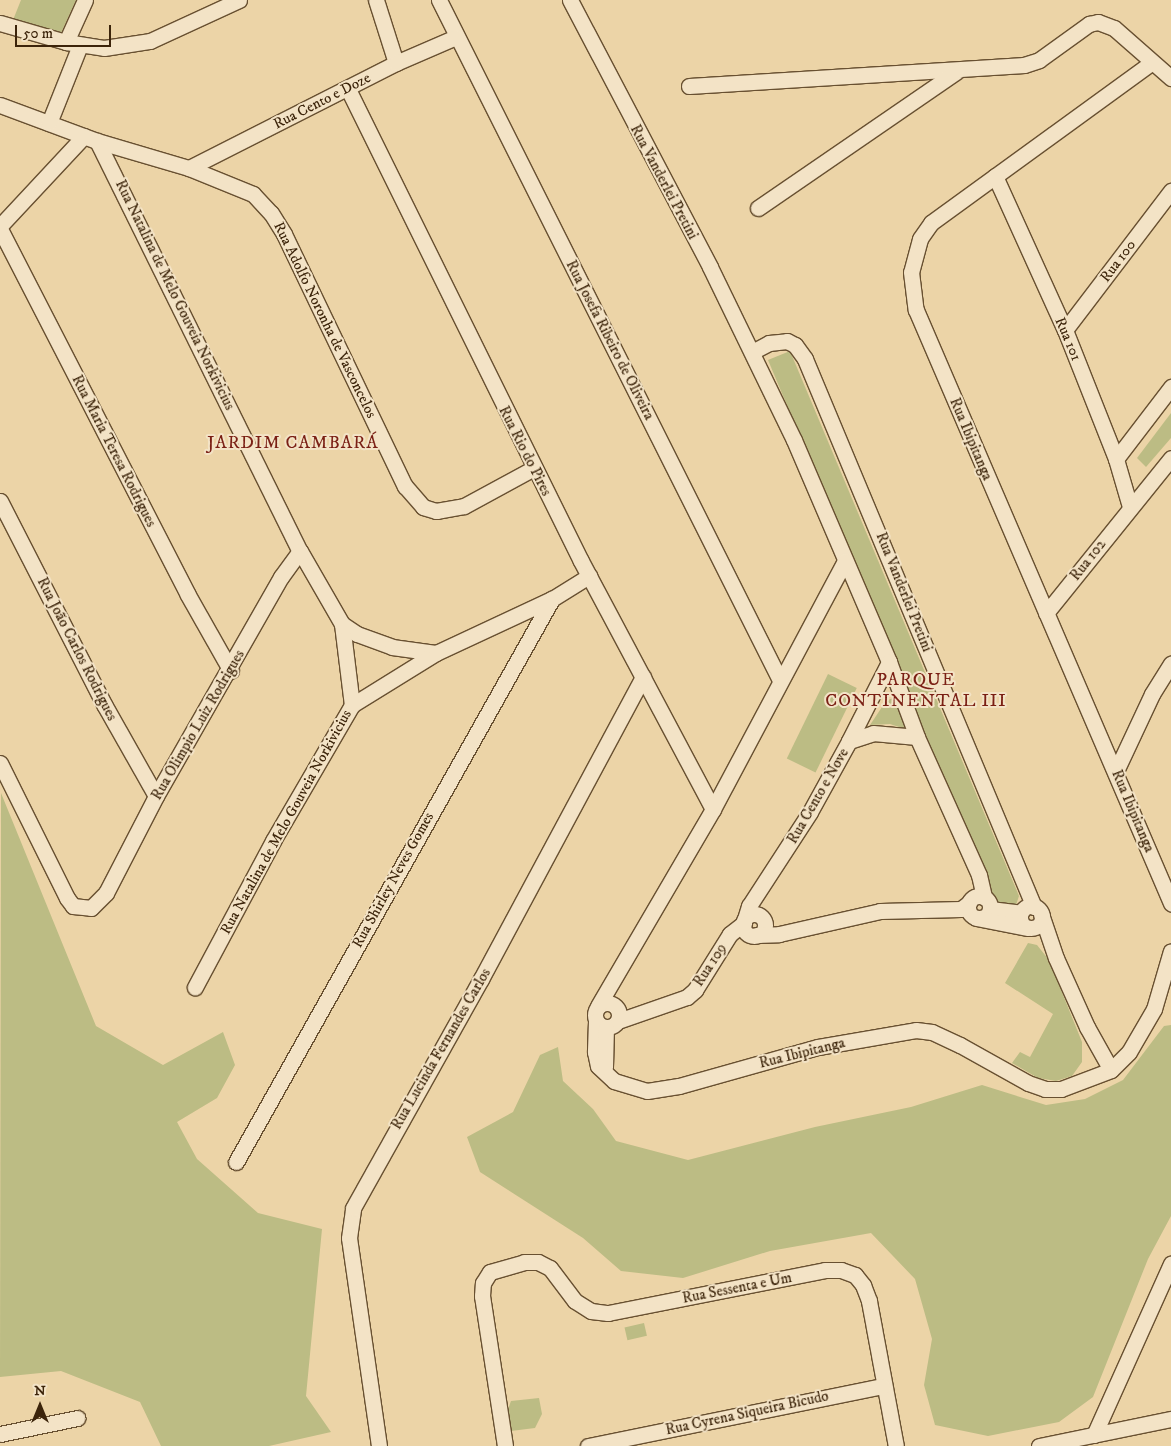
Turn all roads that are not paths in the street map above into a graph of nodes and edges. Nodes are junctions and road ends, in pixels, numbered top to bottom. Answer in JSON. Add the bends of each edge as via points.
{"nodes":[{"id":1,"x":85,"y":0,"type":"edge"},
{"id":2,"x":239,"y":0,"type":"edge"},
{"id":3,"x":376,"y":0,"type":"edge"},
{"id":4,"x":439,"y":0,"type":"edge"},
{"id":5,"x":574,"y":6,"type":"edge"},
{"id":6,"x":0,"y":22,"type":"edge"},
{"id":7,"x":456,"y":37,"type":"junction"},
{"id":8,"x":73,"y":44,"type":"junction"},
{"id":9,"x":396,"y":63,"type":"junction"},
{"id":10,"x":1151,"y":63,"type":"junction"},
{"id":11,"x":956,"y":72,"type":"junction"},
{"id":12,"x":1171,"y":78,"type":"edge"},
{"id":13,"x":688,"y":86,"type":"dead end"},
{"id":14,"x":348,"y":89,"type":"junction"},
{"id":15,"x":0,"y":104,"type":"edge"},
{"id":16,"x":49,"y":123,"type":"junction"},
{"id":17,"x":91,"y":138,"type":"junction"},
{"id":18,"x":189,"y":168,"type":"junction"},
{"id":19,"x":995,"y":176,"type":"junction"},
{"id":20,"x":1171,"y":191,"type":"edge"},
{"id":21,"x":758,"y":208,"type":"dead end"},
{"id":22,"x":0,"y":228,"type":"edge"},
{"id":23,"x":1065,"y":330,"type":"junction"},
{"id":24,"x":752,"y":352,"type":"junction"},
{"id":25,"x":1171,"y":387,"type":"edge"},
{"id":26,"x":1171,"y":458,"type":"edge"},
{"id":27,"x":1116,"y":459,"type":"junction"},
{"id":28,"x":534,"y":468,"type":"junction"},
{"id":29,"x":0,"y":501,"type":"edge"},
{"id":30,"x":1130,"y":507,"type":"junction"},
{"id":31,"x":300,"y":551,"type":"junction"},
{"id":32,"x":845,"y":561,"type":"junction"},
{"id":33,"x":589,"y":576,"type":"junction"},
{"id":34,"x":552,"y":599,"type":"junction"},
{"id":35,"x":1046,"y":613,"type":"junction"},
{"id":36,"x":342,"y":624,"type":"junction"},
{"id":37,"x":436,"y":652,"type":"junction"},
{"id":38,"x":889,"y":662,"type":"junction"},
{"id":39,"x":1171,"y":663,"type":"edge"},
{"id":40,"x":230,"y":671,"type":"junction"},
{"id":41,"x":643,"y":678,"type":"junction"},
{"id":42,"x":780,"y":680,"type":"junction"},
{"id":43,"x":352,"y":705,"type":"junction"},
{"id":44,"x":917,"y":737,"type":"junction"},
{"id":45,"x":849,"y":741,"type":"junction"},
{"id":46,"x":0,"y":763,"type":"edge"},
{"id":47,"x":1116,"y":771,"type":"junction"},
{"id":48,"x":156,"y":796,"type":"junction"},
{"id":49,"x":712,"y":808,"type":"junction"},
{"id":50,"x":766,"y":884,"type":"joint"},
{"id":51,"x":1171,"y":903,"type":"edge"},
{"id":52,"x":977,"y":907,"type":"junction"},
{"id":53,"x":1030,"y":911,"type":"junction"},
{"id":54,"x":752,"y":924,"type":"junction"},
{"id":55,"x":1030,"y":928,"type":"junction"},
{"id":56,"x":1171,"y":951,"type":"edge"},
{"id":57,"x":1056,"y":958,"type":"junction"},
{"id":58,"x":196,"y":987,"type":"dead end"},
{"id":59,"x":609,"y":1015,"type":"junction"},
{"id":60,"x":1111,"y":1070,"type":"junction"},
{"id":61,"x":236,"y":1162,"type":"dead end"},
{"id":62,"x":1171,"y":1264,"type":"edge"},
{"id":63,"x":882,"y":1386,"type":"junction"},
{"id":64,"x":77,"y":1418,"type":"dead end"},
{"id":65,"x":1171,"y":1419,"type":"edge"},
{"id":66,"x":0,"y":1434,"type":"edge"},
{"id":67,"x":1094,"y":1435,"type":"junction"},
{"id":68,"x":614,"y":1444,"type":"edge"},
{"id":69,"x":379,"y":1446,"type":"edge"},
{"id":70,"x":505,"y":1446,"type":"edge"},
{"id":71,"x":588,"y":1446,"type":"edge"},
{"id":72,"x":896,"y":1446,"type":"edge"},
{"id":73,"x":1039,"y":1446,"type":"edge"}],
"edges":[{"from":1,"to":8,"type":"street"},
{"from":2,"to":8,"type":"street","via":[[150,41],[104,48]]},
{"from":3,"to":9,"type":"street"},
{"from":4,"to":7,"type":"street","name":"Rua Josefa Ribeiro de Oliveira"},
{"from":5,"to":24,"type":"street","name":"Rua Vanderlei Pretini"},
{"from":6,"to":8,"type":"street"},
{"from":7,"to":9,"type":"street","name":"Rua Cento e Doze"},
{"from":7,"to":42,"type":"street","name":"Rua Josefa Ribeiro de Oliveira"},
{"from":8,"to":16,"type":"street"},
{"from":9,"to":14,"type":"street","name":"Rua Cento e Doze"},
{"from":10,"to":11,"type":"street","via":[[1114,28],[1098,22],[1089,24],[1039,60],[1024,65]]},
{"from":10,"to":12,"type":"street"},
{"from":10,"to":19,"type":"street","name":"Rua Ibipitanga"},
{"from":11,"to":13,"type":"street"},
{"from":11,"to":21,"type":"street"},
{"from":14,"to":18,"type":"street","name":"Rua Cento e Doze"},
{"from":14,"to":28,"type":"street","name":"Rua Rio do Pires"},
{"from":15,"to":16,"type":"street","name":"Rua Adolfo Noronha de Vasconcelos"},
{"from":16,"to":17,"type":"street","name":"Rua Adolfo Noronha de Vasconcelos"},
{"from":17,"to":18,"type":"street","name":"Rua Adolfo Noronha de Vasconcelos"},
{"from":17,"to":22,"type":"street"},
{"from":17,"to":31,"type":"street","name":"Rua Natalina de Melo Gouveia Norkivicius"},
{"from":18,"to":28,"type":"street","name":"Rua Adolfo Noronha de Vasconcelos","via":[[253,194],[271,213],[413,499],[423,507],[450,510],[464,506]]},
{"from":19,"to":23,"type":"street","name":"Rua 101"},
{"from":19,"to":35,"type":"street","name":"Rua Ibipitanga","via":[[931,223],[914,256],[912,294]]},
{"from":20,"to":23,"type":"street","name":"Rua 100"},
{"from":22,"to":40,"type":"street","name":"Rua Maria Teresa Rodrigues","via":[[188,596]]},
{"from":23,"to":27,"type":"street","name":"Rua 101"},
{"from":24,"to":32,"type":"street","name":"Rua Vanderlei Pretini","via":[[794,440]]},
{"from":24,"to":53,"type":"street","name":"Rua Vanderlei Pretini","via":[[769,343],[787,341],[805,359],[1025,884]]},
{"from":25,"to":27,"type":"street"},
{"from":26,"to":30,"type":"street","name":"Rua 102"},
{"from":27,"to":30,"type":"street","name":"Rua 101"},
{"from":28,"to":33,"type":"street","name":"Rua Rio do Pires"},
{"from":29,"to":48,"type":"street","name":"Rua João Carlos Rodrigues","via":[[105,706]]},
{"from":30,"to":35,"type":"street","name":"Rua 102"},
{"from":31,"to":36,"type":"street","name":"Rua Natalina de Melo Gouveia Norkivicius"},
{"from":31,"to":40,"type":"street","name":"Rua Olimpio Luiz Rodrigues","via":[[270,597]]},
{"from":32,"to":38,"type":"street","name":"Rua Vanderlei Pretini"},
{"from":32,"to":42,"type":"street","name":"Rua Ibipitanga"},
{"from":33,"to":34,"type":"street"},
{"from":33,"to":41,"type":"street","name":"Rua Rio do Pires"},
{"from":34,"to":37,"type":"street"},
{"from":34,"to":61,"type":"street","name":"Rua Shirley Neves Gomes"},
{"from":35,"to":47,"type":"street","name":"Rua Ibipitanga"},
{"from":36,"to":37,"type":"street","via":[[357,634],[392,647]]},
{"from":36,"to":43,"type":"street","name":"Rua Natalina de Melo Gouveia Norkivicius"},
{"from":37,"to":43,"type":"street"},
{"from":38,"to":44,"type":"street","name":"Rua Vanderlei Pretini"},
{"from":38,"to":45,"type":"street"},
{"from":39,"to":47,"type":"street","via":[[1152,694]]},
{"from":40,"to":48,"type":"street","name":"Rua Olimpio Luiz Rodrigues"},
{"from":41,"to":49,"type":"street","name":"Rua Rio do Pires"},
{"from":41,"to":69,"type":"street","name":"Rua Lucinda Fernandes Carlos","via":[[481,980],[353,1208],[349,1238]]},
{"from":42,"to":49,"type":"street","name":"Rua Ibipitanga"},
{"from":43,"to":58,"type":"street","name":"Rua Natalina de Melo Gouveia Norkivicius","via":[[273,841]]},
{"from":44,"to":45,"type":"street","name":"Rua Cento e Nove","via":[[873,733]]},
{"from":44,"to":52,"type":"street","name":"Rua Vanderlei Pretini","via":[[974,866]]},
{"from":45,"to":50,"type":"street","name":"Rua Cento e Nove"},
{"from":46,"to":48,"type":"street","name":"Rua Olimpio Luiz Rodrigues","via":[[67,898],[73,906],[81,909],[91,908],[99,902]]},
{"from":47,"to":51,"type":"street","name":"Rua Ibipitanga"},
{"from":49,"to":59,"type":"street","name":"Rua Ibipitanga","via":[[623,963]]},
{"from":50,"to":54,"type":"street","name":"Rua 109","via":[[749,906]]},
{"from":52,"to":53,"type":"street"},
{"from":52,"to":54,"type":"street","via":[[880,912],[794,929]]},
{"from":52,"to":55,"type":"street"},
{"from":53,"to":55,"type":"street","via":[[1020,919]]},
{"from":53,"to":57,"type":"street"},
{"from":54,"to":59,"type":"street","name":"Rua 109","via":[[730,934],[687,997],[645,1011]]},
{"from":55,"to":57,"type":"street"},
{"from":56,"to":60,"type":"street","name":"Rua Ibipitanga","via":[[1163,983],[1144,1030]]},
{"from":57,"to":60,"type":"street","via":[[1087,1027]]},
{"from":59,"to":60,"type":"street","name":"Rua Ibipitanga","via":[[594,1052],[598,1066],[614,1081],[647,1091],[679,1086],[818,1047],[916,1030],[932,1032],[1028,1083],[1046,1089],[1061,1089]]},
{"from":62,"to":67,"type":"street"},
{"from":63,"to":68,"type":"street","name":"Rua Cyrena Siqueira Bicudo"},
{"from":63,"to":70,"type":"street","name":"Rua Sessenta e Um","via":[[869,1301],[863,1285],[848,1272],[825,1270],[608,1313],[591,1311],[576,1302],[550,1268],[538,1262],[524,1262],[490,1272],[483,1282],[482,1296]]},
{"from":63,"to":72,"type":"street","name":"Rua Sessenta e Um"},
{"from":64,"to":66,"type":"street"},
{"from":65,"to":67,"type":"street"},
{"from":67,"to":73,"type":"street"},
{"from":68,"to":71,"type":"street","name":"Rua Cyrena Siqueira Bicudo"}]}
